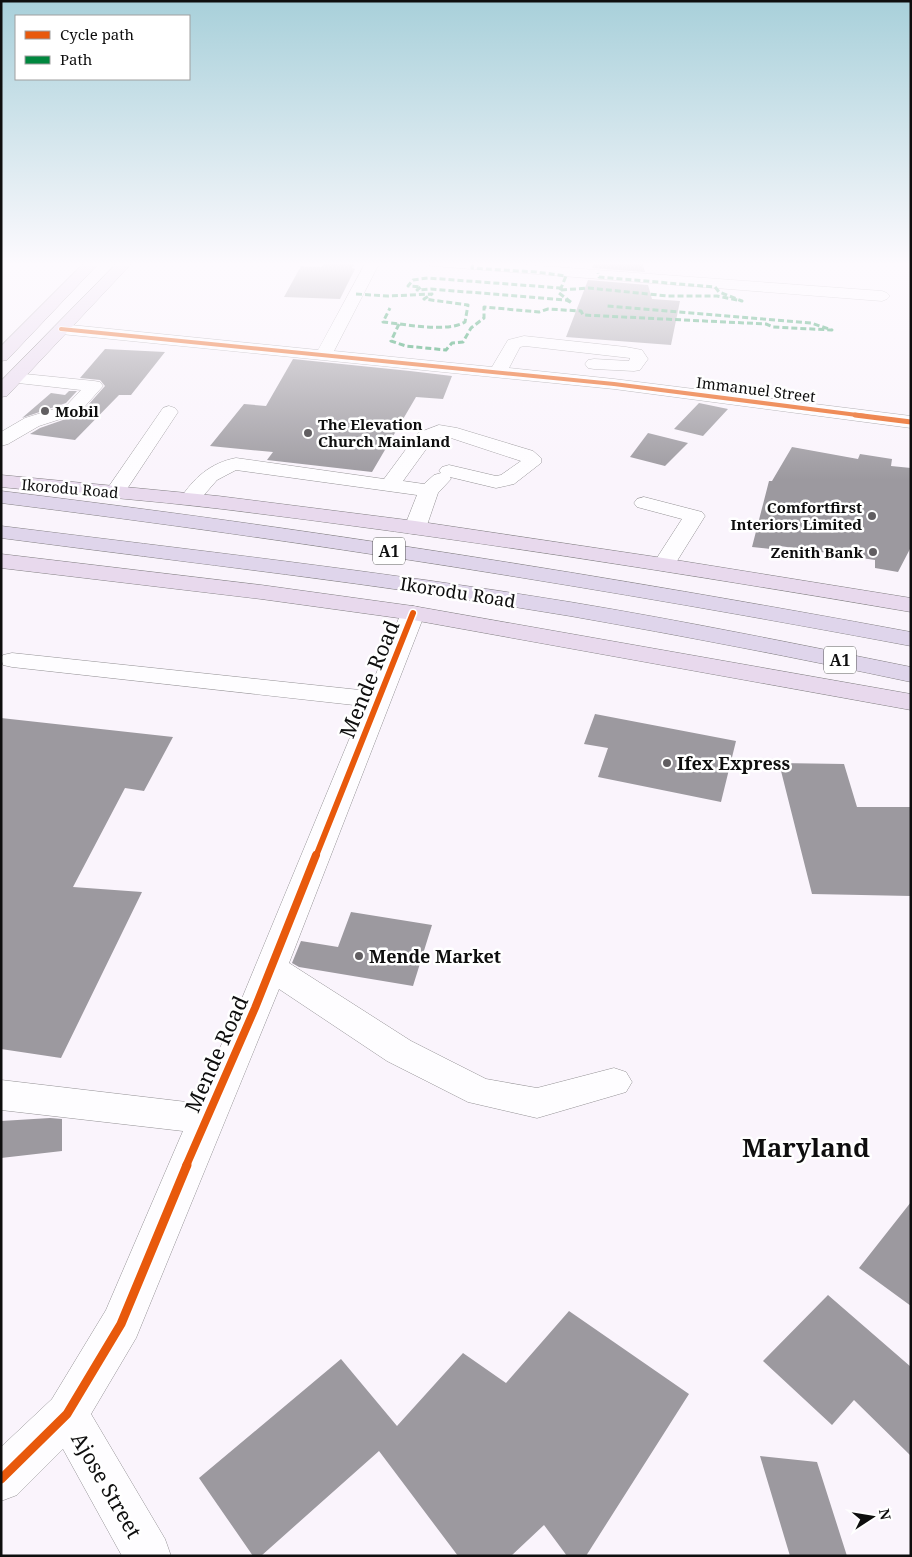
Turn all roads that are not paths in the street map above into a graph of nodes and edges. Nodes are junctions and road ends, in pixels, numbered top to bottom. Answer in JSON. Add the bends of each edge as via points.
{"nodes":[{"id":1,"x":22,"y":335,"type":"edge"},
{"id":2,"x":56,"y":335,"type":"edge"},
{"id":3,"x":118,"y":335,"type":"edge"},
{"id":4,"x":335,"y":335,"type":"edge"},
{"id":5,"x":324,"y":355,"type":"junction"},
{"id":6,"x":1,"y":356,"type":"edge"},
{"id":7,"x":507,"y":356,"type":"junction"},
{"id":8,"x":498,"y":372,"type":"junction"},
{"id":9,"x":15,"y":378,"type":"junction"},
{"id":10,"x":1,"y":392,"type":"edge"},
{"id":11,"x":169,"y":412,"type":"dead end"},
{"id":12,"x":911,"y":422,"type":"edge"},
{"id":13,"x":1,"y":440,"type":"edge"},
{"id":14,"x":484,"y":442,"type":"junction"},
{"id":15,"x":449,"y":471,"type":"junction"},
{"id":16,"x":4,"y":483,"type":"edge"},
{"id":17,"x":390,"y":485,"type":"junction"},
{"id":18,"x":429,"y":491,"type":"junction"},
{"id":19,"x":116,"y":492,"type":"junction"},
{"id":20,"x":190,"y":499,"type":"junction"},
{"id":21,"x":644,"y":503,"type":"dead end"},
{"id":22,"x":415,"y":528,"type":"junction"},
{"id":23,"x":1,"y":532,"type":"edge"},
{"id":24,"x":1,"y":561,"type":"edge"},
{"id":25,"x":664,"y":564,"type":"junction"},
{"id":26,"x":911,"y":605,"type":"edge"},
{"id":27,"x":413,"y":613,"type":"junction"},
{"id":28,"x":911,"y":639,"type":"edge"},
{"id":29,"x":12,"y":660,"type":"dead end"},
{"id":30,"x":911,"y":675,"type":"edge"},
{"id":31,"x":378,"y":700,"type":"junction"},
{"id":32,"x":911,"y":702,"type":"edge"},
{"id":33,"x":272,"y":967,"type":"junction"},
{"id":34,"x":614,"y":1082,"type":"dead end"},
{"id":35,"x":1,"y":1095,"type":"edge"},
{"id":36,"x":206,"y":1119,"type":"junction"},
{"id":37,"x":67,"y":1414,"type":"junction"},
{"id":38,"x":1,"y":1479,"type":"edge"},
{"id":39,"x":148,"y":1556,"type":"edge"}],
"edges":[{"from":1,"to":6,"type":"main road"},
{"from":2,"to":9,"type":"main road"},
{"from":3,"to":5,"type":"street","name":"Immanuel Street"},
{"from":4,"to":5,"type":"street"},
{"from":5,"to":8,"type":"street","name":"Immanuel Street"},
{"from":7,"to":7,"type":"street","via":[[514,344],[524,342],[626,352],[636,354],[640,359],[634,366],[620,367]]},
{"from":7,"to":8,"type":"street"},
{"from":8,"to":12,"type":"street","name":"Immanuel Street"},
{"from":9,"to":10,"type":"main road"},
{"from":9,"to":13,"type":"street","via":[[94,386],[73,410],[32,422]]},
{"from":11,"to":19,"type":"street"},
{"from":14,"to":15,"type":"street"},
{"from":14,"to":15,"type":"street","via":[[526,455],[531,458],[531,463],[507,480],[496,482]]},
{"from":14,"to":17,"type":"street","via":[[450,432],[429,434]]},
{"from":15,"to":18,"type":"street"},
{"from":16,"to":19,"type":"main road","name":"Ikorodu Road"},
{"from":16,"to":28,"type":"highway","name":"Ikorodu Road","number":"A1","via":[[118,511],[479,564]]},
{"from":17,"to":18,"type":"street"},
{"from":17,"to":20,"type":"street","via":[[236,464],[222,466],[203,482]]},
{"from":18,"to":22,"type":"street"},
{"from":19,"to":20,"type":"main road","name":"Ikorodu Road"},
{"from":20,"to":22,"type":"main road","name":"Ikorodu Road"},
{"from":21,"to":25,"type":"street","via":[[695,516]]},
{"from":22,"to":25,"type":"main road","name":"Ikorodu Road"},
{"from":23,"to":30,"type":"highway","name":"Ikorodu Road","number":"A1","via":[[370,579],[560,608],[769,645]]},
{"from":24,"to":27,"type":"main road","name":"Ikorodu Road"},
{"from":25,"to":26,"type":"main road","name":"Ikorodu Road"},
{"from":27,"to":31,"type":"street","name":"Mende Road"},
{"from":27,"to":32,"type":"main road","name":"Ikorodu Road"},
{"from":29,"to":31,"type":"street"},
{"from":31,"to":33,"type":"street","name":"Mende Road"},
{"from":33,"to":34,"type":"street","via":[[399,1051],[480,1092],[537,1103]]},
{"from":33,"to":36,"type":"street","name":"Mende Road"},
{"from":35,"to":36,"type":"street"},
{"from":36,"to":37,"type":"street","name":"Mende Road","via":[[120,1324]]},
{"from":37,"to":38,"type":"street","name":"Mende Road"},
{"from":37,"to":39,"type":"street","name":"Ajose Street"}]}
